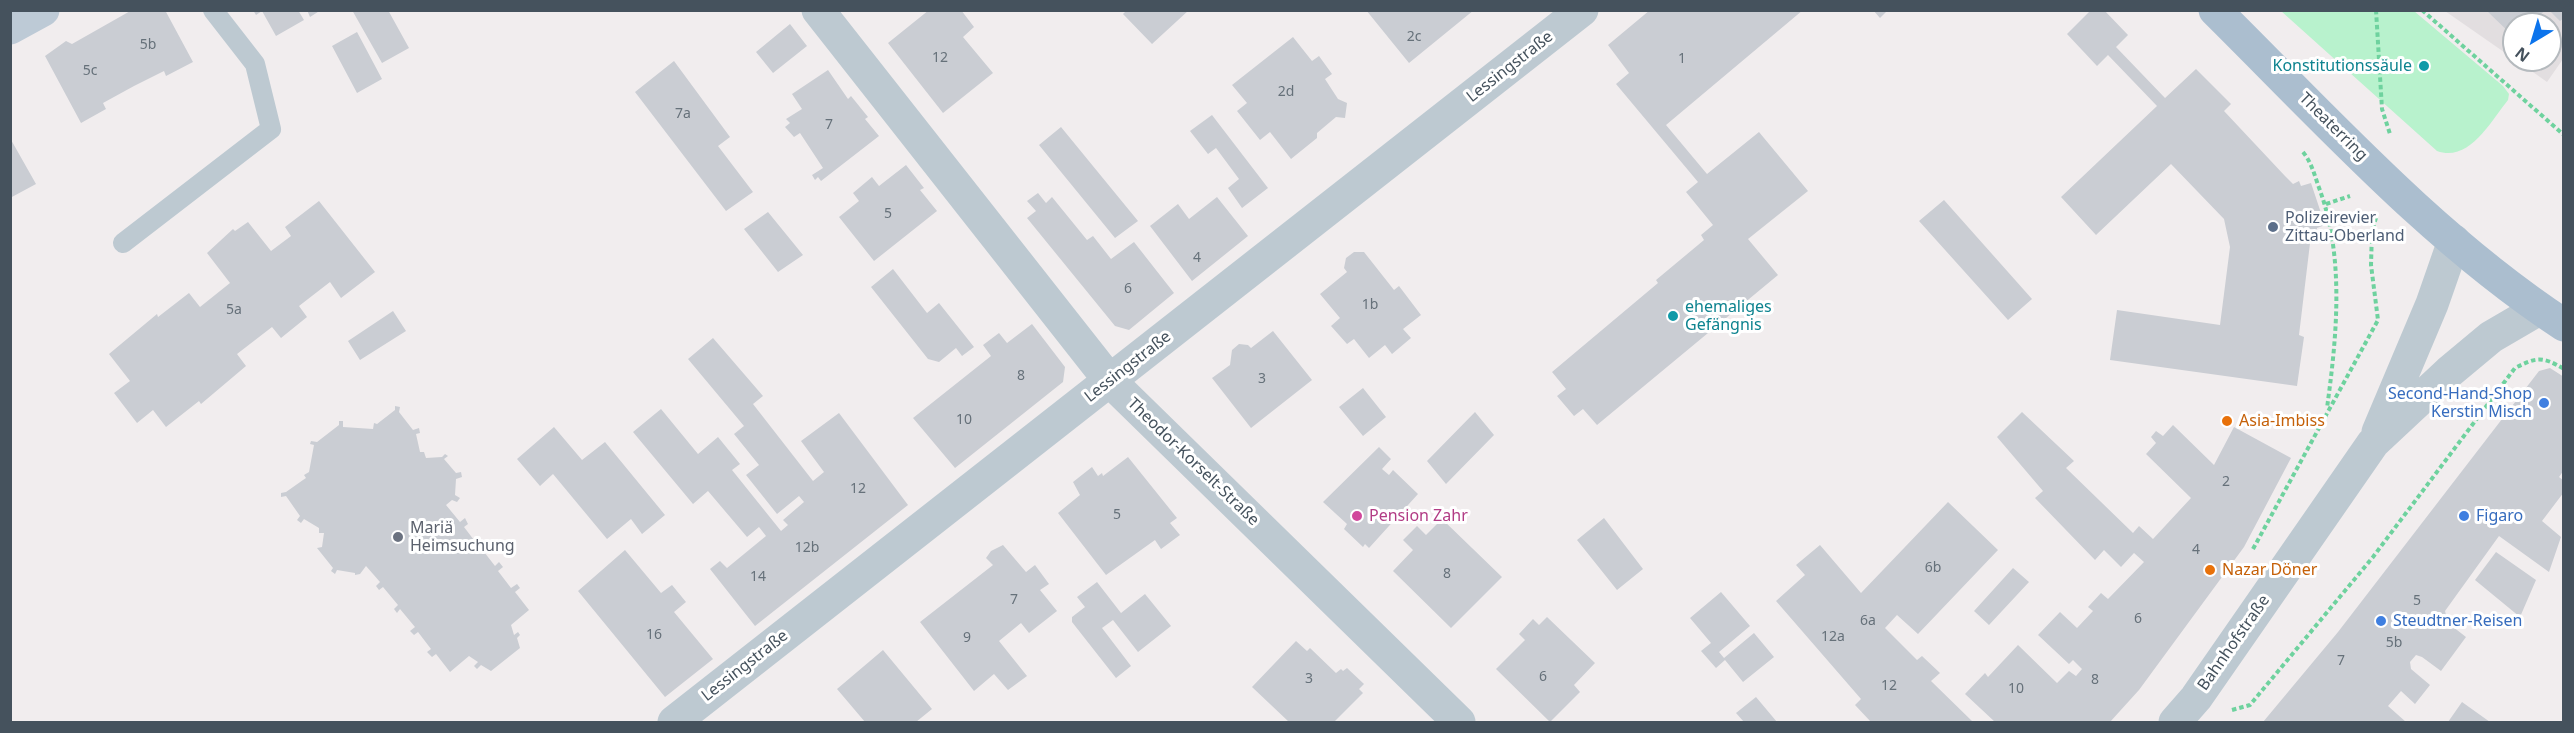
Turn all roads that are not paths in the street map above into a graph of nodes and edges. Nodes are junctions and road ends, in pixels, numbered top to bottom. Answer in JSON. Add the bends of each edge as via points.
{"nodes":[{"id":1,"x":43,"y":10,"type":"edge"},
{"id":2,"x":213,"y":10,"type":"edge"},
{"id":3,"x":818,"y":10,"type":"edge"},
{"id":4,"x":1582,"y":10,"type":"edge"},
{"id":5,"x":2215,"y":10,"type":"edge"},
{"id":6,"x":10,"y":28,"type":"edge"},
{"id":7,"x":2454,"y":241,"type":"junction"},
{"id":8,"x":123,"y":243,"type":"dead end"},
{"id":9,"x":2551,"y":317,"type":"edge"},
{"id":10,"x":1110,"y":381,"type":"junction"},
{"id":11,"x":2373,"y":443,"type":"junction"},
{"id":12,"x":674,"y":723,"type":"edge"},
{"id":13,"x":1459,"y":723,"type":"edge"},
{"id":14,"x":2175,"y":723,"type":"edge"}],
"edges":[{"from":1,"to":6,"type":"main road"},
{"from":2,"to":8,"type":"lane","via":[[255,64],[271,129]]},
{"from":3,"to":10,"type":"street","name":"Theodor-Korselt-Straße"},
{"from":4,"to":10,"type":"street","name":"Lessingstraße"},
{"from":5,"to":7,"type":"main road","name":"Theaterring"},
{"from":7,"to":9,"type":"main road","name":"Theaterring"},
{"from":7,"to":11,"type":"street","name":"Bahnhofstraße","via":[[2433,304]]},
{"from":9,"to":11,"type":"street","name":"Bahnhofstraße","via":[[2491,337]]},
{"from":10,"to":12,"type":"street","name":"Lessingstraße"},
{"from":10,"to":13,"type":"street","name":"Theodor-Korselt-Straße"},
{"from":11,"to":14,"type":"street","name":"Bahnhofstraße"}]}
